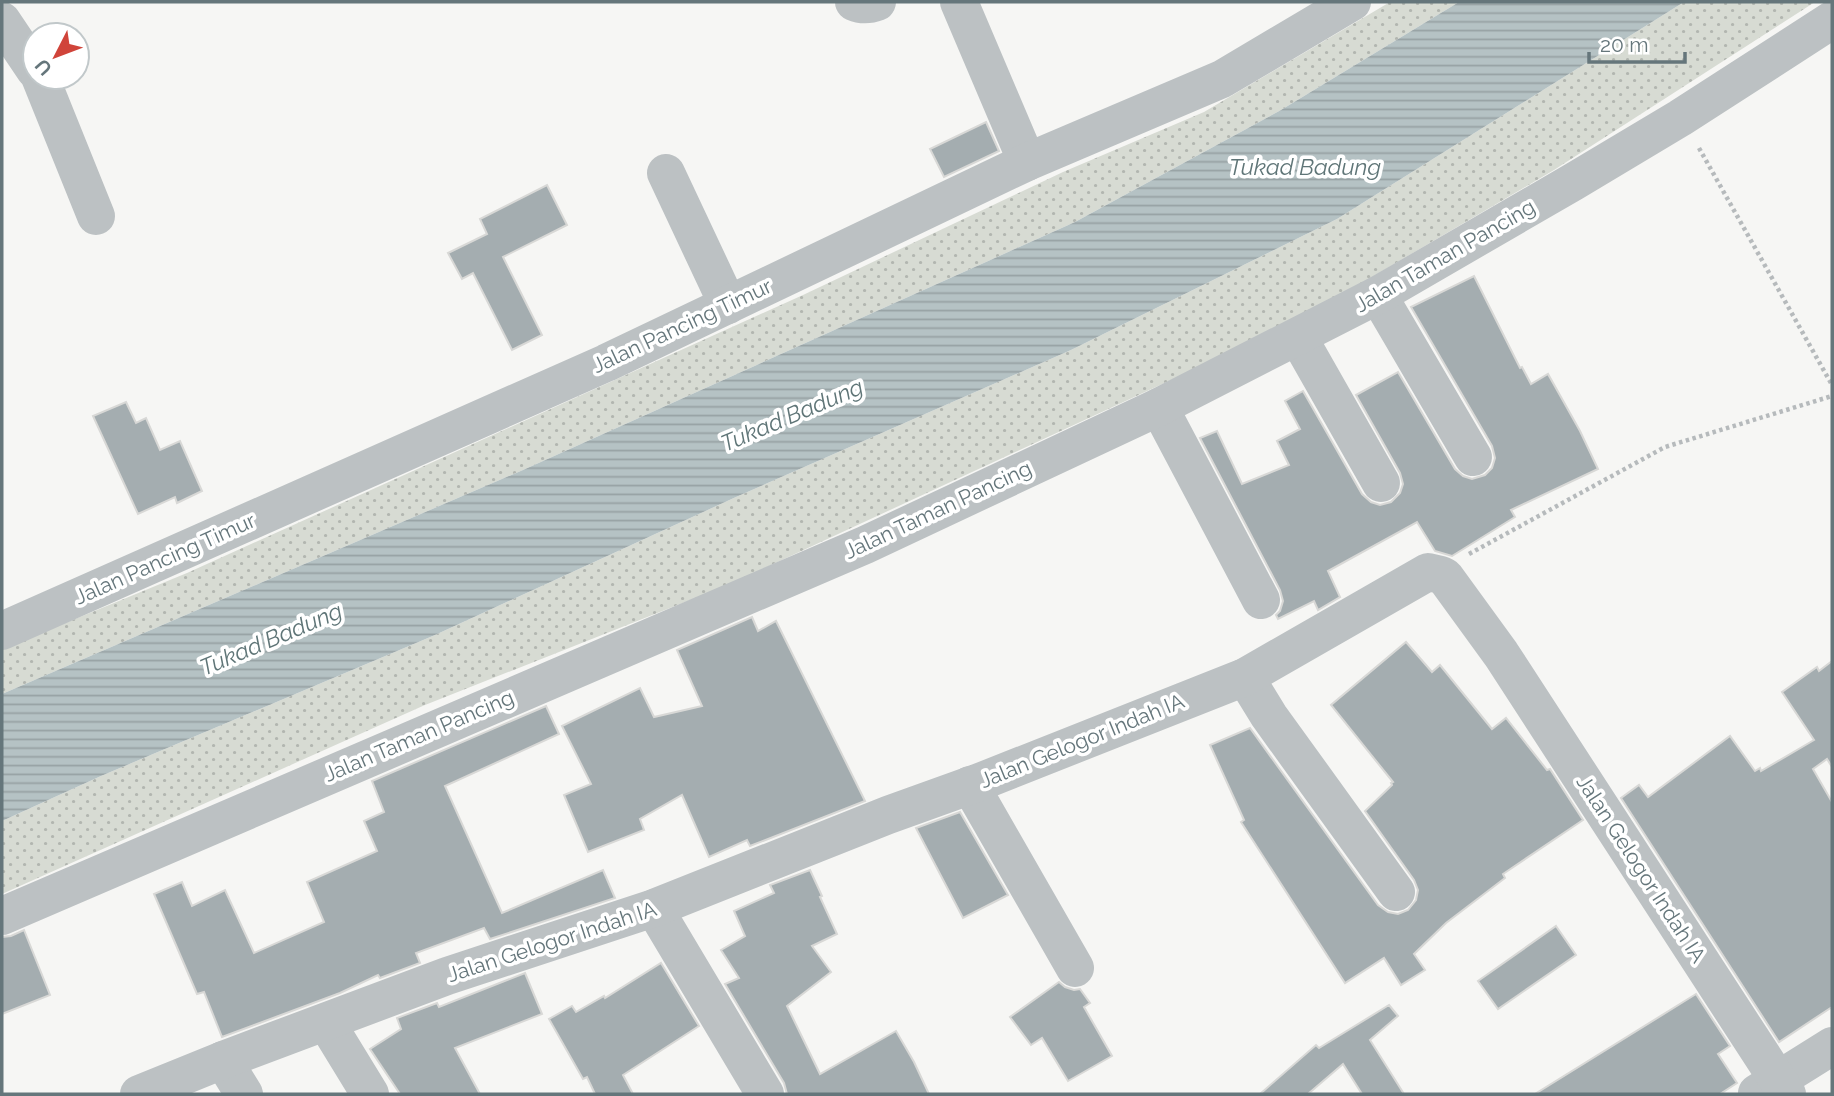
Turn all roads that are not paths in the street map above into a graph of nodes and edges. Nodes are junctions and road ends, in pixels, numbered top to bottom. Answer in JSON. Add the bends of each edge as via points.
{"nodes":[{"id":1,"x":854,"y":2,"type":"edge"},
{"id":2,"x":877,"y":2,"type":"edge"},
{"id":3,"x":959,"y":2,"type":"edge"},
{"id":4,"x":1352,"y":2,"type":"edge"},
{"id":5,"x":1832,"y":20,"type":"edge"},
{"id":6,"x":2,"y":21,"type":"edge"},
{"id":7,"x":21,"y":49,"type":"edge"},
{"id":8,"x":46,"y":91,"type":"edge"},
{"id":9,"x":1027,"y":162,"type":"junction"},
{"id":10,"x":666,"y":173,"type":"dead end"},
{"id":11,"x":96,"y":216,"type":"dead end"},
{"id":12,"x":1378,"y":295,"type":"junction"},
{"id":13,"x":728,"y":305,"type":"junction"},
{"id":14,"x":1298,"y":337,"type":"junction"},
{"id":15,"x":1159,"y":407,"type":"junction"},
{"id":16,"x":1474,"y":457,"type":"dead end"},
{"id":17,"x":1381,"y":483,"type":"dead end"},
{"id":18,"x":1261,"y":600,"type":"dead end"},
{"id":19,"x":2,"y":631,"type":"edge"},
{"id":20,"x":1245,"y":677,"type":"junction"},
{"id":21,"x":970,"y":785,"type":"junction"},
{"id":22,"x":1396,"y":891,"type":"dead end"},
{"id":23,"x":654,"y":908,"type":"junction"},
{"id":24,"x":2,"y":916,"type":"edge"},
{"id":25,"x":1075,"y":968,"type":"dead end"},
{"id":26,"x":326,"y":1022,"type":"junction"},
{"id":27,"x":1832,"y":1046,"type":"edge"},
{"id":28,"x":223,"y":1060,"type":"junction"},
{"id":29,"x":1773,"y":1090,"type":"edge"},
{"id":30,"x":139,"y":1094,"type":"edge"},
{"id":31,"x":244,"y":1094,"type":"edge"},
{"id":32,"x":370,"y":1094,"type":"edge"},
{"id":33,"x":765,"y":1094,"type":"edge"}],
"edges":[{"from":1,"to":2,"type":"street"},
{"from":3,"to":9,"type":"street"},
{"from":4,"to":9,"type":"street","name":"Jalan Pancing Timur","via":[[1222,79]]},
{"from":5,"to":12,"type":"street","name":"Jalan Taman Pancing","via":[[1680,118]]},
{"from":6,"to":7,"type":"street"},
{"from":8,"to":11,"type":"street"},
{"from":9,"to":13,"type":"street","name":"Jalan Pancing Timur"},
{"from":10,"to":13,"type":"street"},
{"from":12,"to":14,"type":"street","name":"Jalan Taman Pancing"},
{"from":12,"to":16,"type":"street"},
{"from":13,"to":19,"type":"street","name":"Jalan Pancing Timur"},
{"from":14,"to":15,"type":"street","name":"Jalan Taman Pancing"},
{"from":14,"to":17,"type":"street"},
{"from":15,"to":18,"type":"street"},
{"from":15,"to":24,"type":"street","name":"Jalan Taman Pancing","via":[[865,545]]},
{"from":20,"to":21,"type":"street","name":"Jalan Gelogor Indah IA"},
{"from":20,"to":22,"type":"street"},
{"from":20,"to":29,"type":"street","name":"Jalan Gelogor Indah IA","via":[[1422,574],[1434,572],[1445,578],[1501,653]]},
{"from":21,"to":23,"type":"street","name":"Jalan Gelogor Indah IA"},
{"from":21,"to":25,"type":"street"},
{"from":23,"to":26,"type":"street","name":"Jalan Gelogor Indah IA","via":[[447,976]]},
{"from":23,"to":33,"type":"street"},
{"from":26,"to":28,"type":"street","name":"Jalan Gelogor Indah IA"},
{"from":26,"to":32,"type":"street"},
{"from":27,"to":29,"type":"street"},
{"from":28,"to":30,"type":"street","name":"Jalan Gelogor Indah IA"},
{"from":28,"to":31,"type":"street"}]}
